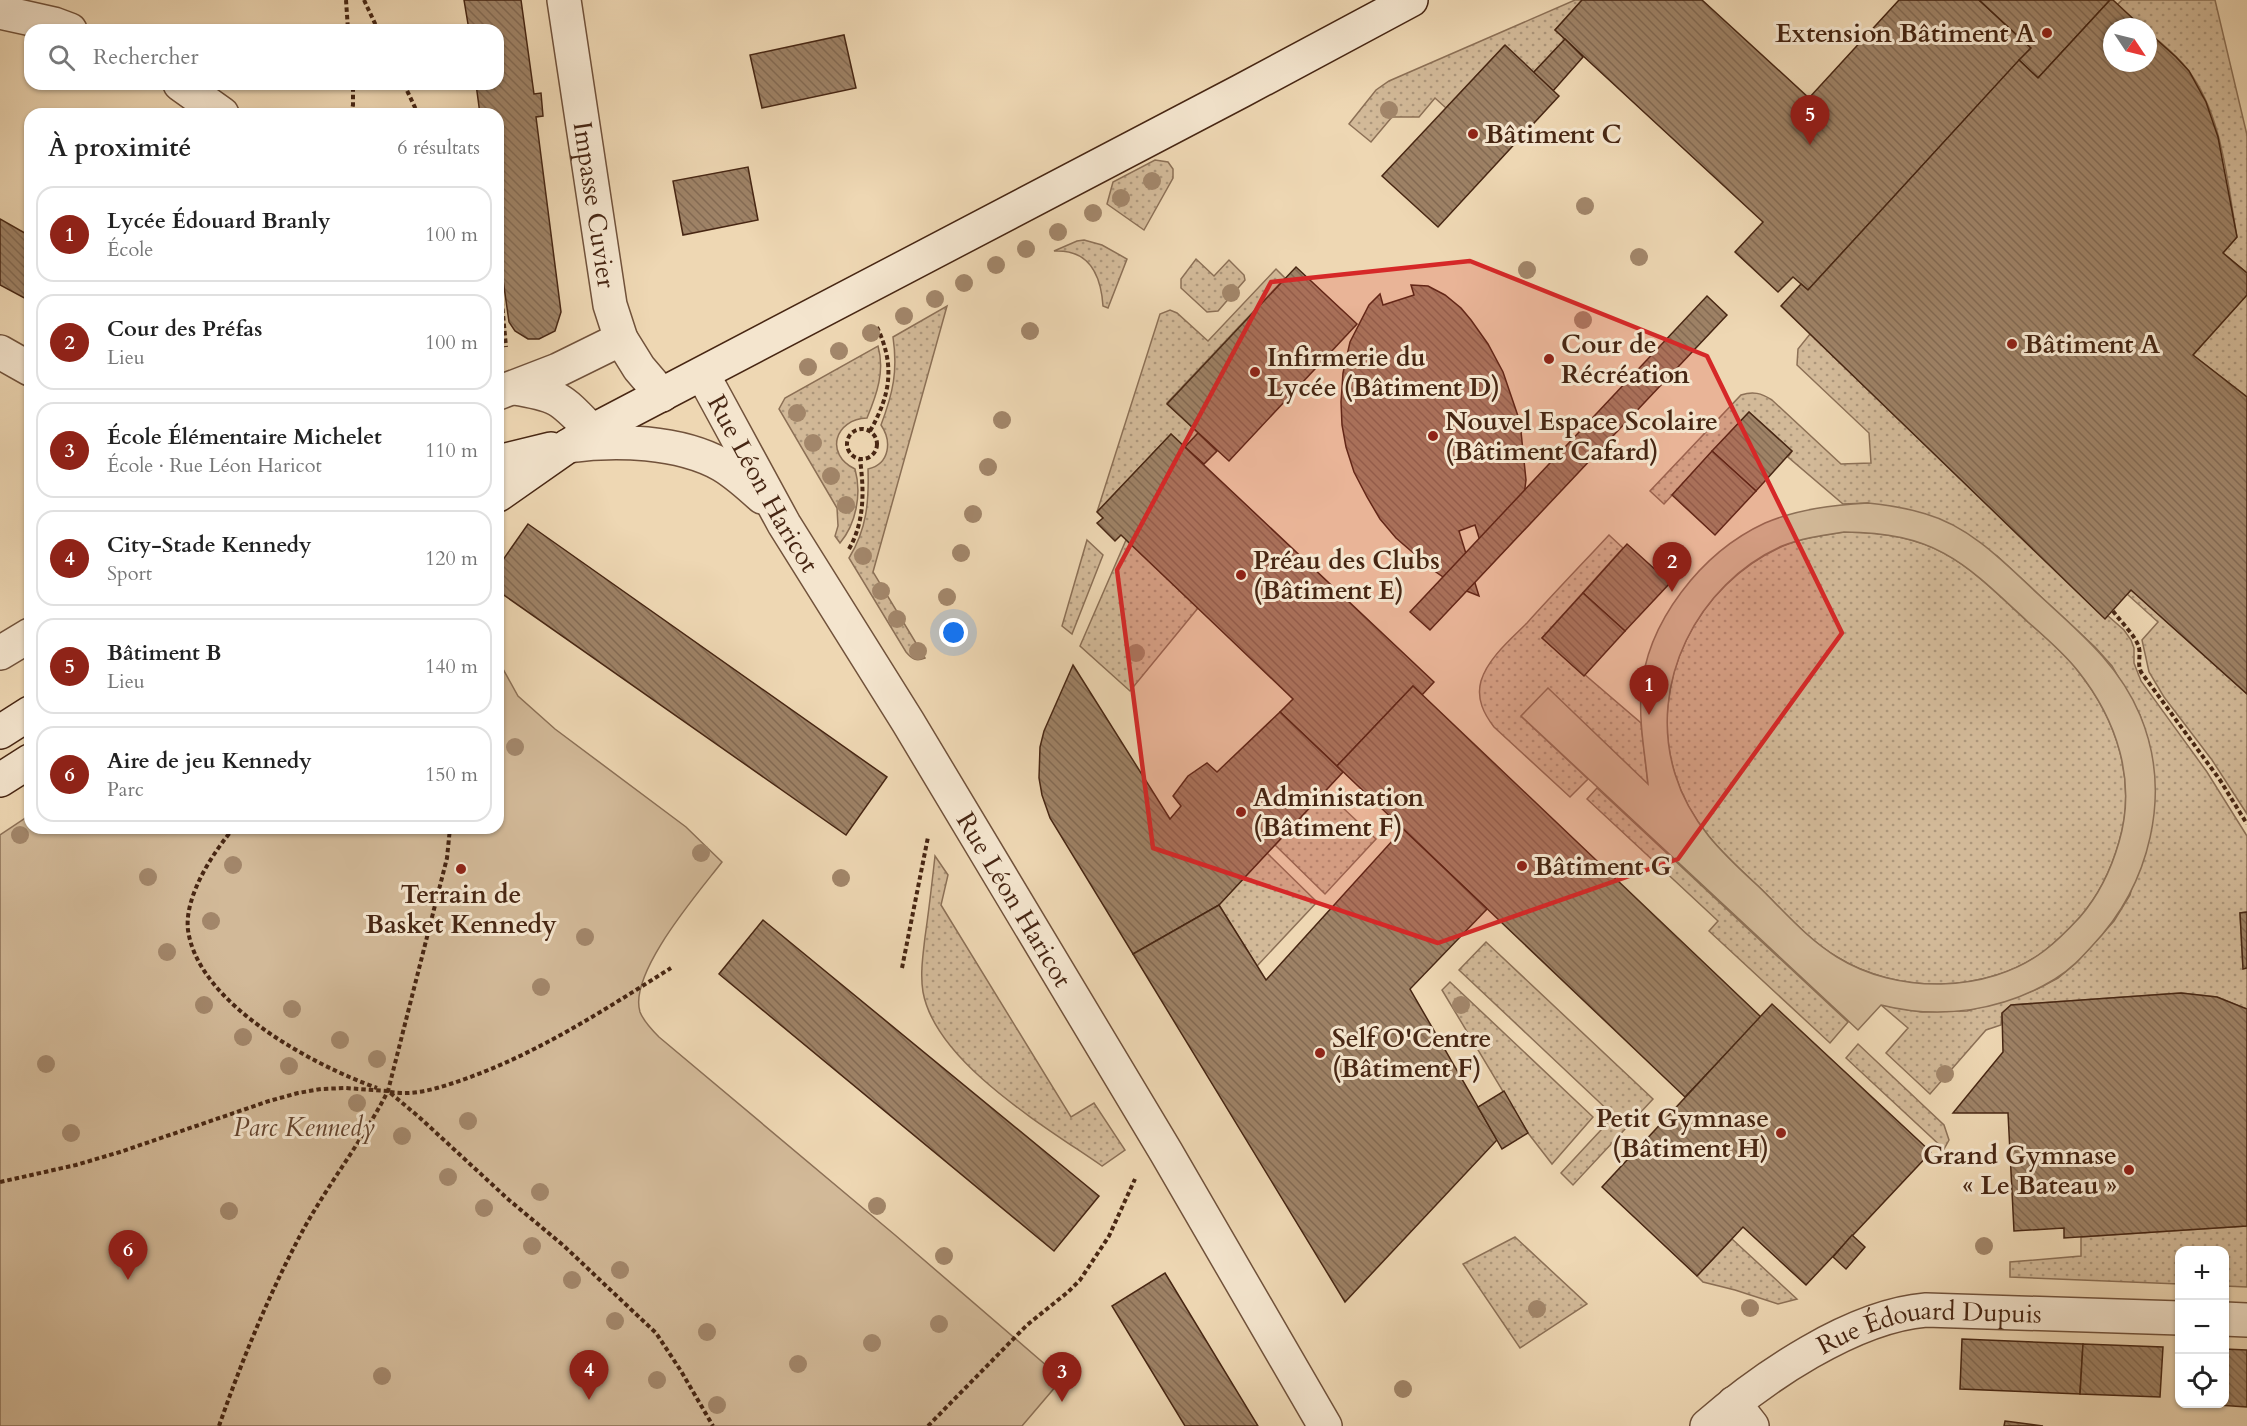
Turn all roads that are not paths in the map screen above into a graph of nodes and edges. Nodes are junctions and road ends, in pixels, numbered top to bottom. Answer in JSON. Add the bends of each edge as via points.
{"nodes":[{"id":1,"x":564,"y":0,"type":"edge"},
{"id":2,"x":1411,"y":0,"type":"edge"},
{"id":3,"x":0,"y":12,"type":"edge"},
{"id":4,"x":54,"y":24,"type":"edge"},
{"id":5,"x":188,"y":90,"type":"edge"},
{"id":6,"x":214,"y":108,"type":"edge"},
{"id":7,"x":621,"y":339,"type":"junction"},
{"id":8,"x":0,"y":352,"type":"edge"},
{"id":9,"x":24,"y":366,"type":"edge"},
{"id":10,"x":703,"y":375,"type":"junction"},
{"id":11,"x":506,"y":390,"type":"edge"},
{"id":12,"x":662,"y":395,"type":"junction"},
{"id":13,"x":580,"y":438,"type":"junction"},
{"id":14,"x":504,"y":460,"type":"edge"},
{"id":15,"x":504,"y":491,"type":"edge"},
{"id":16,"x":784,"y":524,"type":"junction"},
{"id":17,"x":24,"y":639,"type":"edge"},
{"id":18,"x":0,"y":653,"type":"edge"},
{"id":19,"x":24,"y":717,"type":"edge"},
{"id":20,"x":0,"y":732,"type":"edge"},
{"id":21,"x":24,"y":765,"type":"edge"},
{"id":22,"x":0,"y":780,"type":"edge"},
{"id":23,"x":2175,"y":1318,"type":"edge"},
{"id":24,"x":2229,"y":1319,"type":"edge"},
{"id":25,"x":2247,"y":1320,"type":"edge"},
{"id":26,"x":1743,"y":1415,"type":"edge"},
{"id":27,"x":1325,"y":1426,"type":"edge"},
{"id":28,"x":1707,"y":1426,"type":"edge"}],
"edges":[{"from":1,"to":7,"type":"street","name":"Impasse Cuvier","via":[[610,305]]},
{"from":2,"to":10,"type":"street"},
{"from":3,"to":4,"type":"street"},
{"from":5,"to":6,"type":"street"},
{"from":7,"to":11,"type":"street"},
{"from":7,"to":12,"type":"street","name":"Impasse Cuvier"},
{"from":8,"to":9,"type":"street"},
{"from":10,"to":12,"type":"street"},
{"from":10,"to":16,"type":"street","name":"Rue Léon Haricot"},
{"from":11,"to":13,"type":"street","via":[[548,393],[558,398]]},
{"from":12,"to":13,"type":"street"},
{"from":13,"to":14,"type":"street"},
{"from":13,"to":15,"type":"street"},
{"from":13,"to":16,"type":"street","via":[[688,451],[706,458],[742,479]]},
{"from":16,"to":27,"type":"street","name":"Rue Léon Haricot","via":[[908,722],[1166,1152]]},
{"from":17,"to":18,"type":"street"},
{"from":19,"to":20,"type":"street"},
{"from":21,"to":22,"type":"street"},
{"from":23,"to":26,"type":"street","name":"Rue Édouard Dupuis","via":[[1911,1311],[1874,1322],[1814,1350]]},
{"from":24,"to":25,"type":"street"},
{"from":26,"to":28,"type":"street","name":"Rue Édouard Dupuis"}]}
